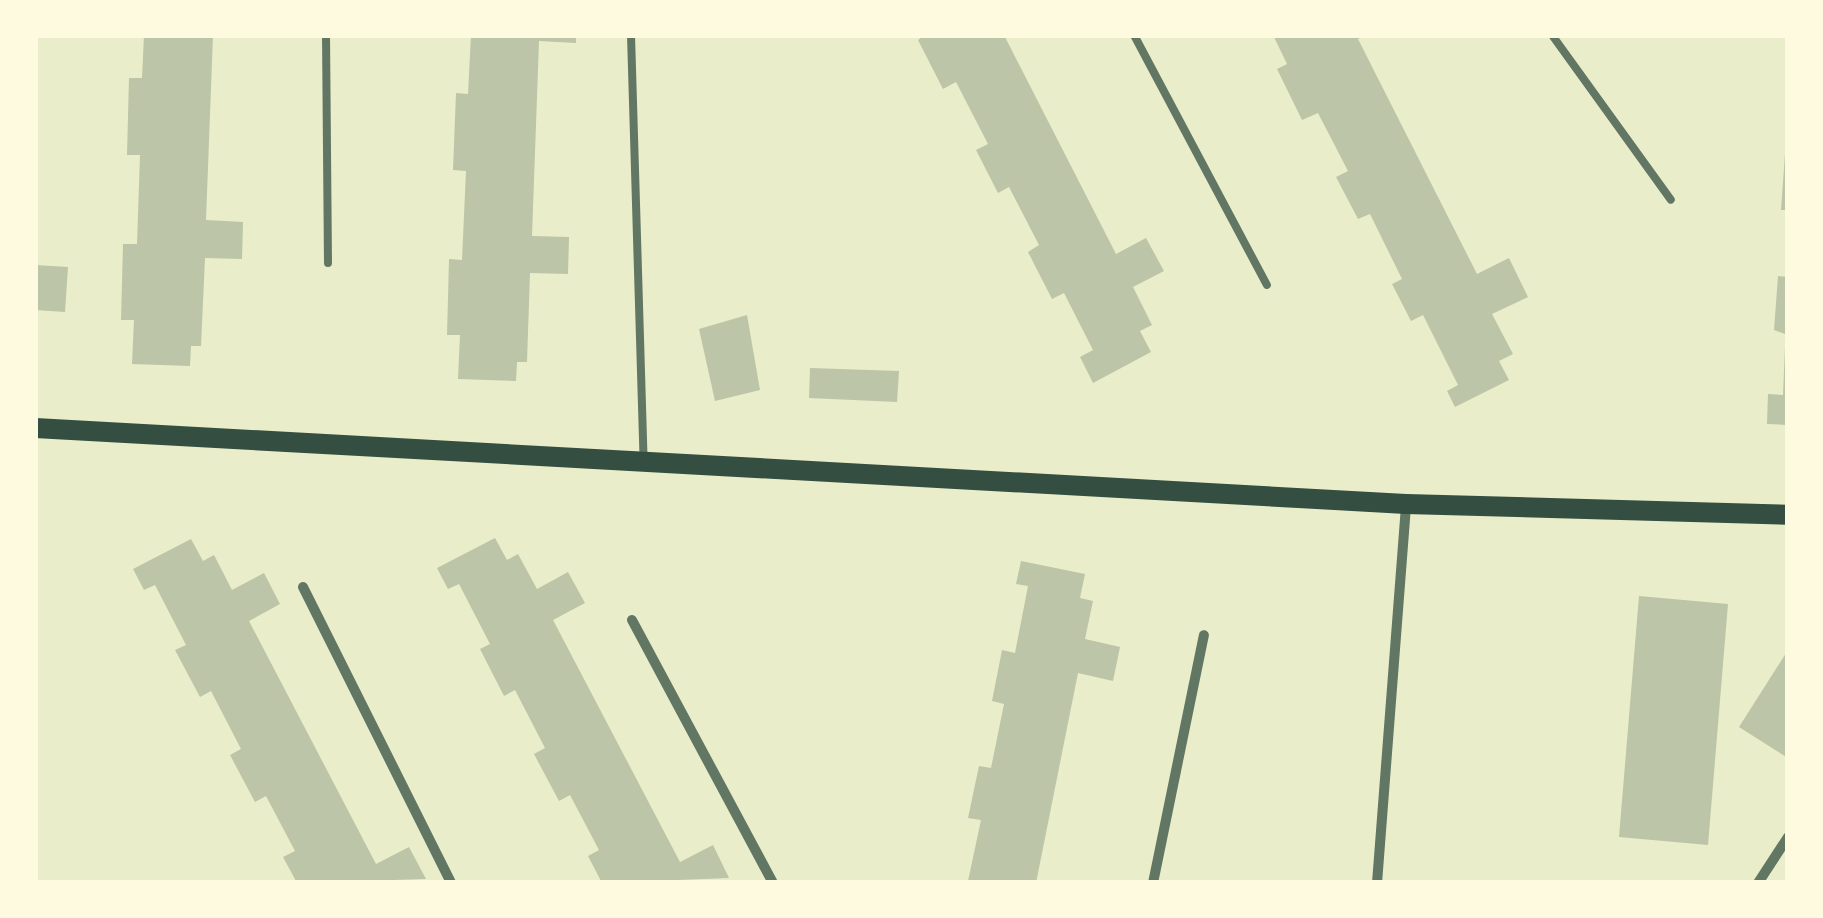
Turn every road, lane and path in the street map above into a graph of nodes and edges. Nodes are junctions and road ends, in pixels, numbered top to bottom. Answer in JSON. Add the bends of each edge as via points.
{"nodes":[{"id":1,"x":326,"y":35,"type":"edge"},
{"id":2,"x":631,"y":35,"type":"edge"},
{"id":3,"x":1134,"y":35,"type":"edge"},
{"id":4,"x":1552,"y":35,"type":"edge"},
{"id":5,"x":1671,"y":200,"type":"dead end"},
{"id":6,"x":328,"y":264,"type":"dead end"},
{"id":7,"x":1267,"y":285,"type":"dead end"},
{"id":8,"x":41,"y":426,"type":"edge"},
{"id":9,"x":644,"y":461,"type":"junction"},
{"id":10,"x":1406,"y":504,"type":"junction"},
{"id":11,"x":1788,"y":515,"type":"edge"},
{"id":12,"x":303,"y":587,"type":"dead end"},
{"id":13,"x":632,"y":620,"type":"dead end"},
{"id":14,"x":1204,"y":635,"type":"dead end"},
{"id":15,"x":1788,"y":837,"type":"edge"},
{"id":16,"x":451,"y":883,"type":"edge"},
{"id":17,"x":773,"y":883,"type":"edge"},
{"id":18,"x":1153,"y":883,"type":"edge"},
{"id":19,"x":1378,"y":883,"type":"edge"},
{"id":20,"x":1758,"y":883,"type":"edge"}],
"edges":[{"from":1,"to":6,"type":"lane"},
{"from":2,"to":9,"type":"lane"},
{"from":3,"to":7,"type":"lane"},
{"from":4,"to":5,"type":"lane"},
{"from":8,"to":9,"type":"main road"},
{"from":9,"to":10,"type":"main road"},
{"from":10,"to":11,"type":"main road"},
{"from":10,"to":19,"type":"street"},
{"from":12,"to":16,"type":"street"},
{"from":13,"to":17,"type":"street"},
{"from":14,"to":18,"type":"street"},
{"from":15,"to":20,"type":"street"}]}
